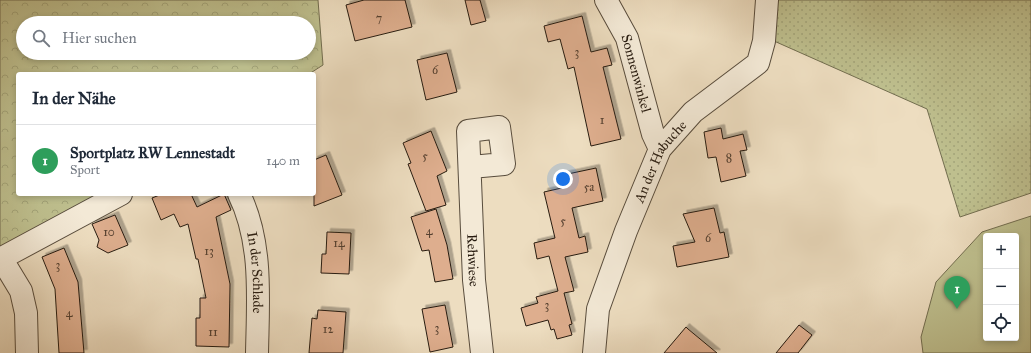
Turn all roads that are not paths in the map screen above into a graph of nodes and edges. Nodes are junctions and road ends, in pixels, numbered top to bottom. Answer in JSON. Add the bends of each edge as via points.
{"nodes":[{"id":1,"x":606,"y":0,"type":"edge"},
{"id":2,"x":767,"y":0,"type":"edge"},
{"id":3,"x":660,"y":149,"type":"junction"},
{"id":4,"x":470,"y":167,"type":"dead end"},
{"id":5,"x":117,"y":196,"type":"edge"},
{"id":6,"x":240,"y":196,"type":"edge"},
{"id":7,"x":1,"y":258,"type":"edge"},
{"id":8,"x":27,"y":353,"type":"edge"},
{"id":9,"x":257,"y":353,"type":"edge"},
{"id":10,"x":482,"y":353,"type":"edge"},
{"id":11,"x":594,"y":353,"type":"edge"}],
"edges":[{"from":1,"to":3,"type":"street","name":"Sonnenwinkel","via":[[627,38],[653,134]]},
{"from":2,"to":3,"type":"street","name":"An der Habuche","via":[[764,41],[758,63],[693,112]]},
{"from":3,"to":11,"type":"street","name":"An der Habuche","via":[[626,231],[598,309]]},
{"from":4,"to":10,"type":"street","name":"Rehwiese","via":[[474,280]]},
{"from":5,"to":7,"type":"street"},
{"from":6,"to":9,"type":"street","name":"In der Schlade","via":[[246,209],[258,265]]},
{"from":7,"to":8,"type":"street","via":[[21,291],[26,313]]}]}
